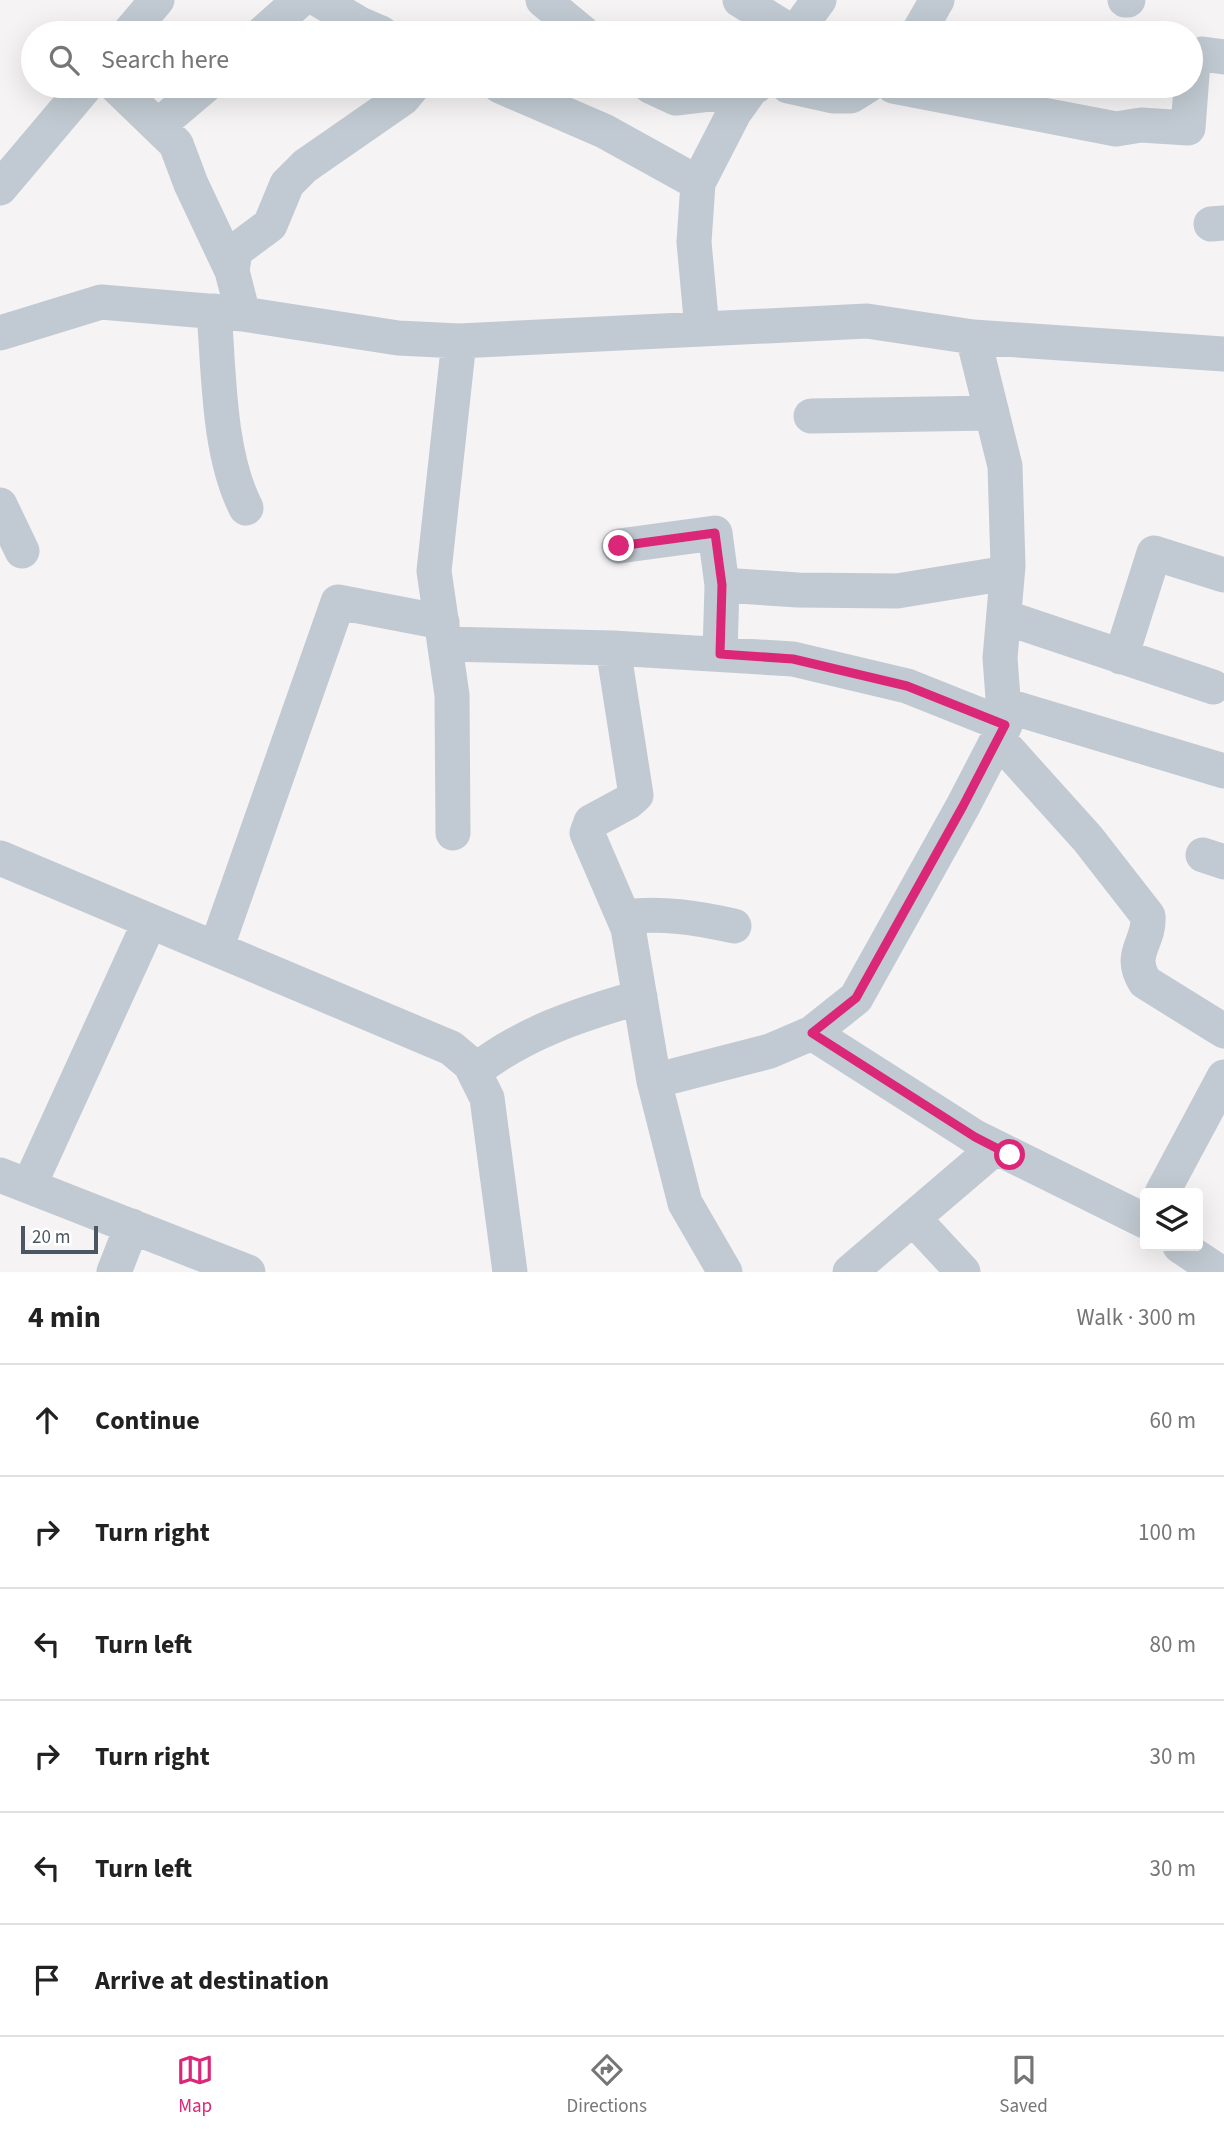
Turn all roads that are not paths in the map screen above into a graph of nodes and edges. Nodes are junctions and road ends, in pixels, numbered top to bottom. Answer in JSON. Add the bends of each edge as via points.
{"nodes":[{"id":1,"x":157,"y":0,"type":"edge"},
{"id":2,"x":543,"y":0,"type":"edge"},
{"id":3,"x":740,"y":0,"type":"edge"},
{"id":4,"x":819,"y":0,"type":"edge"},
{"id":5,"x":937,"y":0,"type":"edge"},
{"id":6,"x":322,"y":2,"type":"edge"},
{"id":7,"x":139,"y":21,"type":"edge"},
{"id":8,"x":286,"y":21,"type":"edge"},
{"id":9,"x":358,"y":21,"type":"edge"},
{"id":10,"x":568,"y":21,"type":"edge"},
{"id":11,"x":774,"y":21,"type":"edge"},
{"id":12,"x":803,"y":21,"type":"edge"},
{"id":13,"x":925,"y":21,"type":"edge"},
{"id":14,"x":1203,"y":54,"type":"edge"},
{"id":15,"x":1224,"y":57,"type":"edge"},
{"id":16,"x":76,"y":98,"type":"edge"},
{"id":17,"x":129,"y":98,"type":"edge"},
{"id":18,"x":191,"y":98,"type":"edge"},
{"id":19,"x":403,"y":98,"type":"edge"},
{"id":20,"x":528,"y":98,"type":"edge"},
{"id":21,"x":746,"y":98,"type":"edge"},
{"id":22,"x":955,"y":98,"type":"edge"},
{"id":23,"x":1190,"y":98,"type":"edge"},
{"id":24,"x":159,"y":125,"type":"junction"},
{"id":25,"x":698,"y":183,"type":"junction"},
{"id":26,"x":0,"y":188,"type":"edge"},
{"id":27,"x":232,"y":271,"type":"junction"},
{"id":28,"x":228,"y":312,"type":"junction"},
{"id":29,"x":702,"y":330,"type":"junction"},
{"id":30,"x":0,"y":333,"type":"edge"},
{"id":31,"x":973,"y":337,"type":"junction"},
{"id":32,"x":459,"y":341,"type":"junction"},
{"id":33,"x":1224,"y":354,"type":"edge"},
{"id":34,"x":992,"y":413,"type":"junction"},
{"id":35,"x":811,"y":416,"type":"dead end"},
{"id":36,"x":0,"y":505,"type":"edge"},
{"id":37,"x":246,"y":508,"type":"dead end"},
{"id":38,"x":619,"y":546,"type":"dead end"},
{"id":39,"x":22,"y":551,"type":"dead end"},
{"id":40,"x":1007,"y":573,"type":"junction"},
{"id":41,"x":1224,"y":575,"type":"edge"},
{"id":42,"x":722,"y":585,"type":"junction"},
{"id":43,"x":1004,"y":617,"type":"junction"},
{"id":44,"x":443,"y":633,"type":"junction"},
{"id":45,"x":613,"y":648,"type":"junction"},
{"id":46,"x":720,"y":654,"type":"junction"},
{"id":47,"x":1121,"y":657,"type":"junction"},
{"id":48,"x":1213,"y":687,"type":"dead end"},
{"id":49,"x":1002,"y":723,"type":"junction"},
{"id":50,"x":1224,"y":771,"type":"edge"},
{"id":51,"x":453,"y":833,"type":"dead end"},
{"id":52,"x":0,"y":858,"type":"edge"},
{"id":53,"x":624,"y":917,"type":"junction"},
{"id":54,"x":150,"y":921,"type":"junction"},
{"id":55,"x":734,"y":926,"type":"dead end"},
{"id":56,"x":216,"y":949,"type":"junction"},
{"id":57,"x":640,"y":997,"type":"junction"},
{"id":58,"x":1224,"y":1031,"type":"edge"},
{"id":59,"x":812,"y":1033,"type":"junction"},
{"id":60,"x":474,"y":1072,"type":"junction"},
{"id":61,"x":1224,"y":1077,"type":"edge"},
{"id":62,"x":654,"y":1081,"type":"junction"},
{"id":63,"x":996,"y":1148,"type":"junction"},
{"id":64,"x":14,"y":1181,"type":"edge"},
{"id":65,"x":1165,"y":1188,"type":"edge"},
{"id":66,"x":913,"y":1218,"type":"junction"},
{"id":67,"x":1140,"y":1219,"type":"edge"},
{"id":68,"x":132,"y":1226,"type":"junction"},
{"id":69,"x":1189,"y":1251,"type":"edge"},
{"id":70,"x":1216,"y":1266,"type":"edge"},
{"id":71,"x":230,"y":1269,"type":"edge"},
{"id":72,"x":114,"y":1272,"type":"edge"},
{"id":73,"x":510,"y":1272,"type":"edge"},
{"id":74,"x":725,"y":1272,"type":"edge"},
{"id":75,"x":850,"y":1272,"type":"edge"},
{"id":76,"x":963,"y":1272,"type":"edge"}],
"edges":[{"from":1,"to":7,"type":"street"},
{"from":2,"to":10,"type":"street"},
{"from":3,"to":11,"type":"street"},
{"from":4,"to":12,"type":"street"},
{"from":5,"to":13,"type":"street"},
{"from":6,"to":8,"type":"street"},
{"from":6,"to":9,"type":"street"},
{"from":14,"to":15,"type":"street"},
{"from":16,"to":26,"type":"street"},
{"from":17,"to":24,"type":"street"},
{"from":18,"to":24,"type":"street"},
{"from":19,"to":27,"type":"street","via":[[304,166],[287,184],[270,225],[235,251]]},
{"from":20,"to":25,"type":"street","via":[[604,131]]},
{"from":21,"to":25,"type":"street"},
{"from":22,"to":23,"type":"street","via":[[1116,129],[1141,125],[1188,128]]},
{"from":24,"to":27,"type":"street","via":[[176,144]]},
{"from":25,"to":29,"type":"street","via":[[694,242]]},
{"from":27,"to":28,"type":"street"},
{"from":28,"to":30,"type":"street","via":[[101,302]]},
{"from":28,"to":32,"type":"street","via":[[398,338]]},
{"from":28,"to":37,"type":"street","via":[[226,450]]},
{"from":29,"to":31,"type":"street","via":[[867,321]]},
{"from":29,"to":32,"type":"street"},
{"from":31,"to":33,"type":"street"},
{"from":31,"to":34,"type":"street"},
{"from":32,"to":44,"type":"street","via":[[434,571]]},
{"from":34,"to":35,"type":"street"},
{"from":34,"to":40,"type":"street","via":[[1005,466]]},
{"from":36,"to":39,"type":"street"},
{"from":38,"to":42,"type":"street","via":[[715,533]]},
{"from":40,"to":42,"type":"street","via":[[897,591]]},
{"from":40,"to":43,"type":"street"},
{"from":41,"to":47,"type":"street","via":[[1154,553]]},
{"from":42,"to":46,"type":"street"},
{"from":43,"to":47,"type":"street"},
{"from":43,"to":49,"type":"street"},
{"from":44,"to":45,"type":"street"},
{"from":44,"to":51,"type":"street","via":[[452,695]]},
{"from":44,"to":56,"type":"street","via":[[338,602]]},
{"from":45,"to":46,"type":"street"},
{"from":45,"to":53,"type":"street","via":[[636,795],[591,822],[587,834]]},
{"from":46,"to":49,"type":"street","via":[[793,659],[907,686]]},
{"from":47,"to":48,"type":"street"},
{"from":49,"to":50,"type":"street"},
{"from":49,"to":58,"type":"street","via":[[1148,916],[1138,971],[1146,982]]},
{"from":49,"to":59,"type":"street","via":[[856,998]]},
{"from":52,"to":54,"type":"street"},
{"from":53,"to":55,"type":"street","via":[[686,916]]},
{"from":53,"to":57,"type":"street"},
{"from":54,"to":56,"type":"street"},
{"from":54,"to":64,"type":"street"},
{"from":56,"to":60,"type":"street","via":[[451,1048]]},
{"from":57,"to":60,"type":"street","via":[[581,1014],[520,1041]]},
{"from":57,"to":62,"type":"street"},
{"from":59,"to":62,"type":"street","via":[[769,1051]]},
{"from":59,"to":63,"type":"street"},
{"from":60,"to":73,"type":"street","via":[[487,1098]]},
{"from":61,"to":65,"type":"street"},
{"from":62,"to":74,"type":"street","via":[[685,1203]]},
{"from":63,"to":66,"type":"street"},
{"from":63,"to":67,"type":"street"},
{"from":64,"to":68,"type":"street"},
{"from":66,"to":75,"type":"street"},
{"from":66,"to":76,"type":"street"},
{"from":68,"to":71,"type":"street"},
{"from":68,"to":72,"type":"street"},
{"from":69,"to":70,"type":"street"}]}
